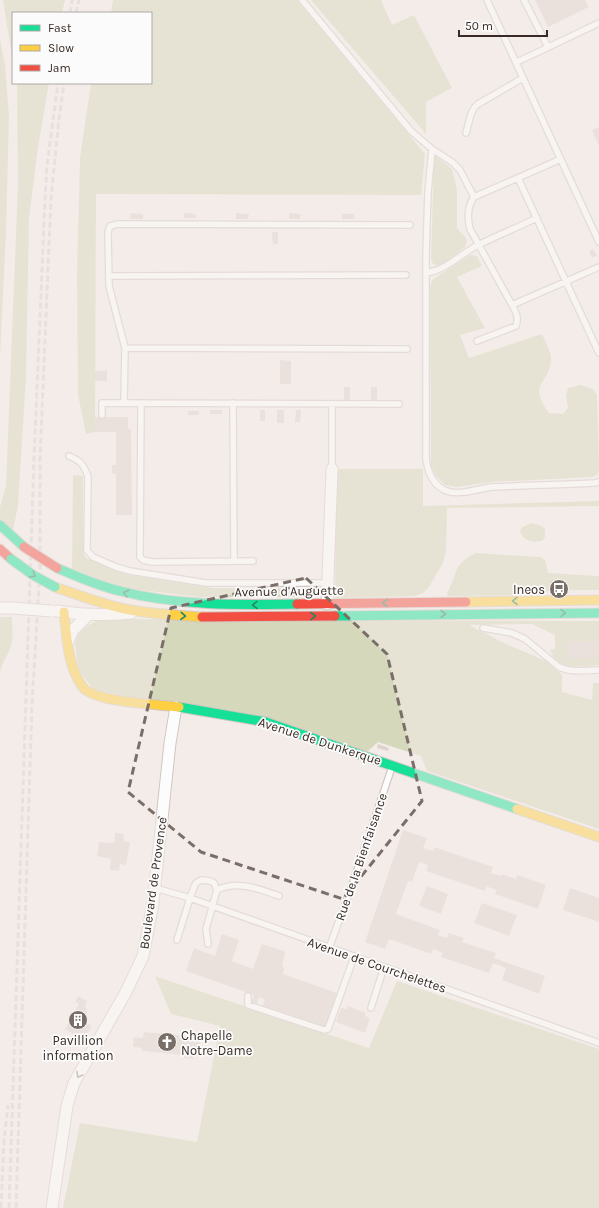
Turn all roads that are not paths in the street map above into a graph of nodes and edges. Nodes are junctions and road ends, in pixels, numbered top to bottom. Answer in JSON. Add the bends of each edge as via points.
{"nodes":[{"id":1,"x":302,"y":0,"type":"edge"},
{"id":2,"x":487,"y":0,"type":"edge"},
{"id":3,"x":524,"y":0,"type":"edge"},
{"id":4,"x":599,"y":23,"type":"edge"},
{"id":5,"x":548,"y":47,"type":"junction"},
{"id":6,"x":517,"y":62,"type":"junction"},
{"id":7,"x":523,"y":78,"type":"junction"},
{"id":8,"x":466,"y":132,"type":"dead end"},
{"id":9,"x":432,"y":149,"type":"junction"},
{"id":10,"x":561,"y":159,"type":"junction"},
{"id":11,"x":518,"y":178,"type":"junction"},
{"id":12,"x":474,"y":197,"type":"junction"},
{"id":13,"x":537,"y":218,"type":"junction"},
{"id":14,"x":410,"y":225,"type":"dead end"},
{"id":15,"x":599,"y":242,"type":"edge"},
{"id":16,"x":479,"y":245,"type":"junction"},
{"id":17,"x":599,"y":267,"type":"edge"},
{"id":18,"x":426,"y":273,"type":"junction"},
{"id":19,"x":406,"y":275,"type":"dead end"},
{"id":20,"x":109,"y":276,"type":"junction"},
{"id":21,"x":566,"y":282,"type":"junction"},
{"id":22,"x":512,"y":305,"type":"junction"},
{"id":23,"x":477,"y":341,"type":"dead end"},
{"id":24,"x":124,"y":348,"type":"junction"},
{"id":25,"x":406,"y":349,"type":"dead end"},
{"id":26,"x":599,"y":352,"type":"edge"},
{"id":27,"x":124,"y":403,"type":"junction"},
{"id":28,"x":141,"y":403,"type":"junction"},
{"id":29,"x":233,"y":403,"type":"junction"},
{"id":30,"x":332,"y":404,"type":"junction"},
{"id":31,"x":399,"y":404,"type":"dead end"},
{"id":32,"x":102,"y":415,"type":"dead end"},
{"id":33,"x":69,"y":456,"type":"dead end"},
{"id":34,"x":332,"y":469,"type":"joint"},
{"id":35,"x":599,"y":482,"type":"edge"},
{"id":36,"x":0,"y":525,"type":"edge"},
{"id":37,"x":12,"y":540,"type":"junction"},
{"id":38,"x":0,"y":543,"type":"edge"},
{"id":39,"x":24,"y":547,"type":"joint"},
{"id":40,"x":0,"y":548,"type":"edge"},
{"id":41,"x":234,"y":561,"type":"junction"},
{"id":42,"x":253,"y":561,"type":"dead end"},
{"id":43,"x":328,"y":583,"type":"junction"},
{"id":44,"x":599,"y":600,"type":"edge"},
{"id":45,"x":327,"y":604,"type":"junction"},
{"id":46,"x":0,"y":608,"type":"edge"},
{"id":47,"x":64,"y":612,"type":"junction"},
{"id":48,"x":144,"y":612,"type":"junction"},
{"id":49,"x":599,"y":613,"type":"edge"},
{"id":50,"x":88,"y":615,"type":"junction"},
{"id":51,"x":483,"y":628,"type":"dead end"},
{"id":52,"x":68,"y":642,"type":"junction"},
{"id":53,"x":599,"y":670,"type":"edge"},
{"id":54,"x":176,"y":707,"type":"junction"},
{"id":55,"x":393,"y":765,"type":"junction"},
{"id":56,"x":599,"y":837,"type":"edge"},
{"id":57,"x":155,"y":888,"type":"junction"},
{"id":58,"x":217,"y":890,"type":"junction"},
{"id":59,"x":279,"y":896,"type":"dead end"},
{"id":60,"x":190,"y":898,"type":"junction"},
{"id":61,"x":212,"y":907,"type":"junction"},
{"id":62,"x":177,"y":940,"type":"dead end"},
{"id":63,"x":208,"y":944,"type":"dead end"},
{"id":64,"x":329,"y":948,"type":"junction"},
{"id":65,"x":354,"y":957,"type":"junction"},
{"id":66,"x":384,"y":968,"type":"junction"},
{"id":67,"x":248,"y":996,"type":"dead end"},
{"id":68,"x":371,"y":1008,"type":"dead end"},
{"id":69,"x":599,"y":1043,"type":"edge"},
{"id":70,"x":52,"y":1208,"type":"edge"}],
"edges":[{"from":1,"to":9,"type":"lane","via":[[411,131]]},
{"from":2,"to":6,"type":"lane"},
{"from":3,"to":5,"type":"lane"},
{"from":4,"to":5,"type":"lane"},
{"from":5,"to":6,"type":"lane"},
{"from":6,"to":7,"type":"lane"},
{"from":7,"to":8,"type":"lane","via":[[478,104],[474,108]]},
{"from":7,"to":10,"type":"lane"},
{"from":9,"to":12,"type":"lane","via":[[460,170]]},
{"from":9,"to":18,"type":"lane"},
{"from":10,"to":11,"type":"lane"},
{"from":10,"to":15,"type":"lane"},
{"from":11,"to":12,"type":"lane"},
{"from":11,"to":13,"type":"lane"},
{"from":12,"to":16,"type":"lane","via":[[470,204],[468,221]]},
{"from":13,"to":16,"type":"lane"},
{"from":13,"to":21,"type":"lane"},
{"from":14,"to":20,"type":"lane","via":[[118,224],[110,226],[108,232]]},
{"from":16,"to":18,"type":"lane","via":[[436,272]]},
{"from":16,"to":22,"type":"lane"},
{"from":17,"to":21,"type":"lane"},
{"from":18,"to":35,"type":"lane","via":[[426,459],[431,477],[437,485],[448,492],[457,492]]},
{"from":19,"to":20,"type":"lane"},
{"from":20,"to":24,"type":"lane","via":[[109,286]]},
{"from":21,"to":22,"type":"lane"},
{"from":21,"to":26,"type":"lane"},
{"from":22,"to":23,"type":"lane","via":[[518,321],[516,326]]},
{"from":24,"to":25,"type":"lane"},
{"from":24,"to":27,"type":"lane"},
{"from":27,"to":28,"type":"lane"},
{"from":27,"to":32,"type":"lane","via":[[102,403]]},
{"from":28,"to":29,"type":"lane"},
{"from":28,"to":41,"type":"lane","via":[[140,557],[152,562]]},
{"from":29,"to":30,"type":"lane"},
{"from":29,"to":41,"type":"lane"},
{"from":30,"to":31,"type":"lane"},
{"from":30,"to":34,"type":"lane"},
{"from":33,"to":43,"type":"lane","via":[[84,466],[88,476],[87,550],[93,557],[130,571],[206,583]]},
{"from":34,"to":43,"type":"street"},
{"from":36,"to":37,"type":"main road"},
{"from":37,"to":38,"type":"street"},
{"from":37,"to":39,"type":"street"},
{"from":45,"to":39,"type":"main road","name":"Avenue d'Auguette","one_way":true,"bridge":true,"via":[[196,604],[136,596],[87,582],[57,568]]},
{"from":40,"to":48,"type":"main road","name":"Avenue d'Auguette","one_way":true,"bridge":true,"via":[[33,575],[55,587],[84,598]]},
{"from":41,"to":42,"type":"lane"},
{"from":43,"to":45,"type":"street"},
{"from":44,"to":45,"type":"main road","name":"Avenue d'Auguette","one_way":true},
{"from":46,"to":47,"type":"street","bridge":true},
{"from":47,"to":50,"type":"street"},
{"from":47,"to":52,"type":"main road","name":"Avenue de Dunkerque"},
{"from":48,"to":49,"type":"main road","name":"Avenue d'Auguette","one_way":true,"via":[[225,617]]},
{"from":48,"to":50,"type":"street"},
{"from":50,"to":52,"type":"street","via":[[73,630]]},
{"from":51,"to":53,"type":"lane","via":[[512,633],[525,639],[565,670]]},
{"from":52,"to":54,"type":"main road","name":"Avenue de Dunkerque","via":[[77,678],[82,687],[91,694],[108,699]]},
{"from":54,"to":55,"type":"main road","name":"Avenue de Dunkerque","via":[[266,722]]},
{"from":54,"to":57,"type":"street","name":"Boulevard de Provence"},
{"from":55,"to":56,"type":"main road","name":"Avenue de Dunkerque"},
{"from":55,"to":64,"type":"lane","name":"Rue de la Bienfaisance"},
{"from":57,"to":60,"type":"lane","name":"Avenue de Courchelettes"},
{"from":57,"to":70,"type":"street","name":"Boulevard de Provence","one_way":true,"via":[[143,956],[69,1096]]},
{"from":58,"to":59,"type":"lane","via":[[224,886],[242,886]]},
{"from":58,"to":60,"type":"lane","via":[[214,883],[201,880],[196,883]]},
{"from":58,"to":61,"type":"lane"},
{"from":60,"to":61,"type":"lane","name":"Avenue de Courchelettes"},
{"from":60,"to":62,"type":"lane"},
{"from":61,"to":63,"type":"lane","via":[[206,928]]},
{"from":61,"to":64,"type":"lane","name":"Avenue de Courchelettes"},
{"from":64,"to":65,"type":"lane","name":"Avenue de Courchelettes"},
{"from":65,"to":66,"type":"lane","name":"Avenue de Courchelettes"},
{"from":65,"to":67,"type":"lane","via":[[326,1030],[248,1005]]},
{"from":66,"to":68,"type":"lane"},
{"from":66,"to":69,"type":"lane","name":"Avenue de Courchelettes"}]}
